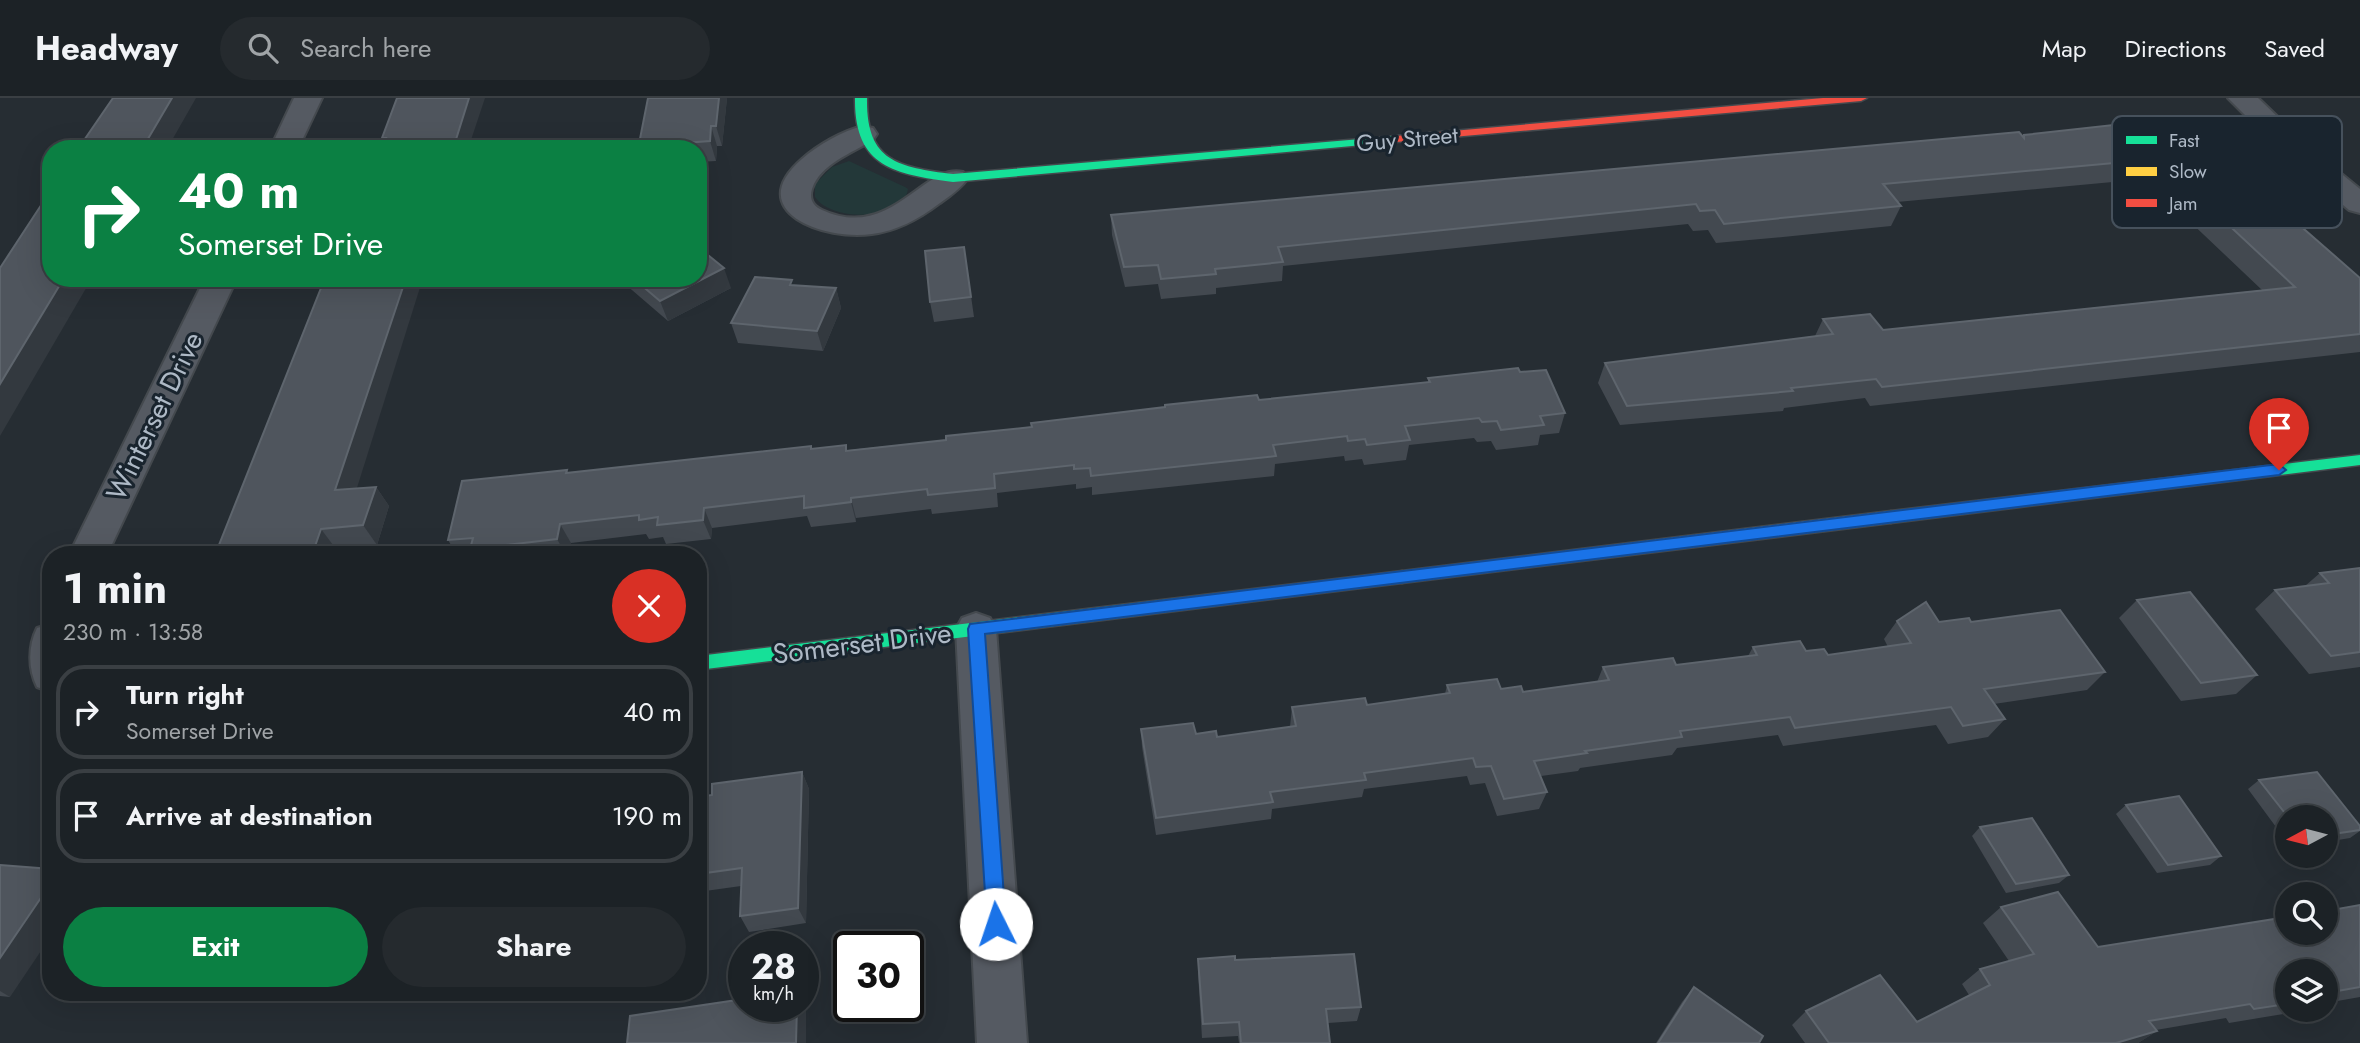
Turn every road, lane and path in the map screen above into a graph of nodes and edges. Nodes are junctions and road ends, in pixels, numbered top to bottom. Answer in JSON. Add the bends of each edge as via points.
{"nodes":[{"id":1,"x":308,"y":98,"type":"edge"},
{"id":2,"x":861,"y":98,"type":"edge"},
{"id":3,"x":1861,"y":98,"type":"edge"},
{"id":4,"x":2242,"y":98,"type":"edge"},
{"id":5,"x":2261,"y":116,"type":"edge"},
{"id":6,"x":863,"y":134,"type":"junction"},
{"id":7,"x":288,"y":140,"type":"edge"},
{"id":8,"x":953,"y":178,"type":"junction"},
{"id":9,"x":2342,"y":189,"type":"edge"},
{"id":10,"x":2360,"y":204,"type":"edge"},
{"id":11,"x":217,"y":287,"type":"edge"},
{"id":12,"x":2360,"y":460,"type":"edge"},
{"id":13,"x":92,"y":546,"type":"edge"},
{"id":14,"x":976,"y":629,"type":"junction"},
{"id":15,"x":707,"y":662,"type":"edge"},
{"id":16,"x":1002,"y":1043,"type":"edge"}],
"edges":[{"from":1,"to":7,"type":"street"},
{"from":2,"to":6,"type":"street"},
{"from":3,"to":8,"type":"street","name":"Guy Street"},
{"from":4,"to":5,"type":"street"},
{"from":6,"to":8,"type":"street","name":"Guy Street","via":[[871,148],[886,159],[913,171]]},
{"from":6,"to":8,"type":"street","via":[[804,174],[795,195],[799,206],[820,222],[873,226],[907,212]]},
{"from":9,"to":10,"type":"street"},
{"from":11,"to":13,"type":"street","name":"Winterset Drive"},
{"from":12,"to":14,"type":"street","name":"Somerset Drive"},
{"from":14,"to":15,"type":"street","name":"Somerset Drive"},
{"from":14,"to":16,"type":"street"}]}
